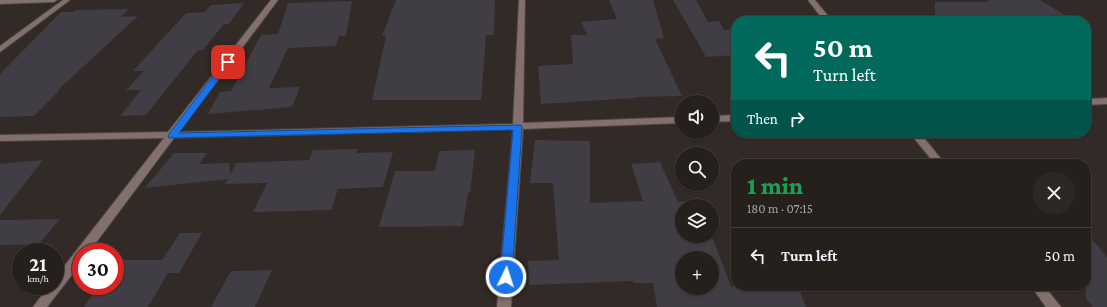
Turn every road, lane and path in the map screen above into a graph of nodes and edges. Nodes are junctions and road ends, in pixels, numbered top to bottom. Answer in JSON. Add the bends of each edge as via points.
{"nodes":[{"id":1,"x":54,"y":0,"type":"edge"},
{"id":2,"x":67,"y":0,"type":"edge"},
{"id":3,"x":275,"y":0,"type":"edge"},
{"id":4,"x":522,"y":0,"type":"edge"},
{"id":5,"x":811,"y":0,"type":"edge"},
{"id":6,"x":0,"y":2,"type":"edge"},
{"id":7,"x":824,"y":16,"type":"edge"},
{"id":8,"x":0,"y":50,"type":"edge"},
{"id":9,"x":1107,"y":101,"type":"edge"},
{"id":10,"x":1091,"y":102,"type":"edge"},
{"id":11,"x":731,"y":118,"type":"edge"},
{"id":12,"x":719,"y":119,"type":"edge"},
{"id":13,"x":675,"y":120,"type":"edge"},
{"id":14,"x":518,"y":127,"type":"junction"},
{"id":15,"x":172,"y":136,"type":"junction"},
{"id":16,"x":0,"y":138,"type":"edge"},
{"id":17,"x":919,"y":138,"type":"edge"},
{"id":18,"x":936,"y":159,"type":"edge"},
{"id":19,"x":90,"y":243,"type":"edge"},
{"id":20,"x":72,"y":266,"type":"edge"},
{"id":21,"x":1041,"y":291,"type":"edge"},
{"id":22,"x":40,"y":307,"type":"edge"},
{"id":23,"x":504,"y":307,"type":"edge"},
{"id":24,"x":1054,"y":307,"type":"edge"}],
"edges":[{"from":1,"to":6,"type":"street"},
{"from":2,"to":8,"type":"street"},
{"from":3,"to":15,"type":"street"},
{"from":4,"to":14,"type":"street"},
{"from":5,"to":7,"type":"street"},
{"from":9,"to":10,"type":"street"},
{"from":11,"to":12,"type":"street"},
{"from":13,"to":14,"type":"street"},
{"from":14,"to":15,"type":"street"},
{"from":14,"to":23,"type":"street"},
{"from":15,"to":16,"type":"street"},
{"from":15,"to":19,"type":"street"},
{"from":17,"to":18,"type":"street"},
{"from":20,"to":22,"type":"street"},
{"from":21,"to":24,"type":"street"}]}
